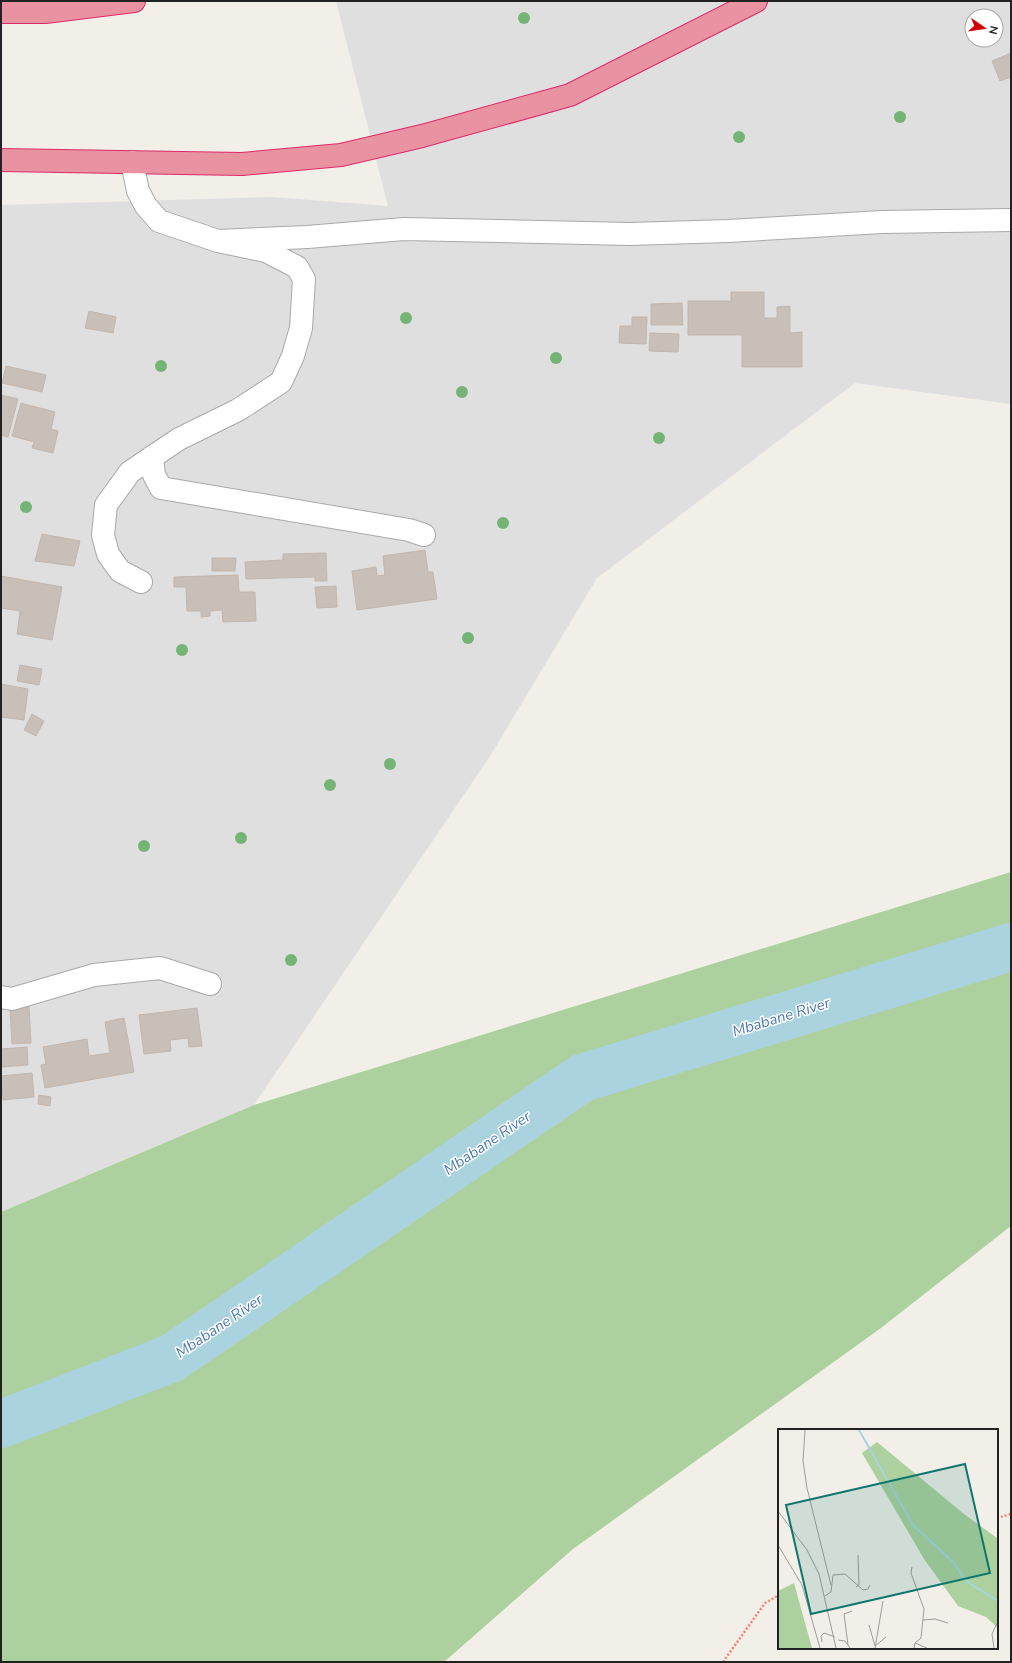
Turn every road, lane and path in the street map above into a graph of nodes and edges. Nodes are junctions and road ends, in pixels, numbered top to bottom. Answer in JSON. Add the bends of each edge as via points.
{"nodes":[{"id":1,"x":134,"y":1,"type":"edge"},
{"id":2,"x":756,"y":1,"type":"edge"},
{"id":3,"x":1,"y":12,"type":"edge"},
{"id":4,"x":1,"y":160,"type":"edge"},
{"id":5,"x":132,"y":162,"type":"junction"},
{"id":6,"x":1011,"y":220,"type":"edge"},
{"id":7,"x":218,"y":241,"type":"junction"},
{"id":8,"x":152,"y":457,"type":"junction"},
{"id":9,"x":424,"y":535,"type":"dead end"},
{"id":10,"x":141,"y":582,"type":"dead end"},
{"id":11,"x":210,"y":984,"type":"dead end"},
{"id":12,"x":1,"y":997,"type":"edge"},
{"id":13,"x":1011,"y":1514,"type":"edge"},
{"id":14,"x":998,"y":1518,"type":"edge"},
{"id":15,"x":778,"y":1596,"type":"edge"},
{"id":16,"x":723,"y":1662,"type":"edge"}],
"edges":[{"from":1,"to":3,"type":"highway","via":[[46,12]]},
{"from":2,"to":5,"type":"highway","via":[[570,95],[422,136],[341,154],[242,164]]},
{"from":4,"to":5,"type":"highway"},
{"from":5,"to":7,"type":"street","via":[[138,191],[146,206],[159,221]]},
{"from":6,"to":7,"type":"street","via":[[882,222],[630,234],[404,229]]},
{"from":7,"to":8,"type":"street","via":[[266,251],[297,267],[304,279],[301,328],[294,356],[281,382],[238,410],[179,438]]},
{"from":8,"to":9,"type":"street","via":[[154,475],[162,488],[409,530]]},
{"from":8,"to":10,"type":"street","via":[[130,472],[106,506],[103,535],[108,554],[120,571]]},
{"from":11,"to":12,"type":"street","via":[[160,968],[94,975],[12,999]]},
{"from":13,"to":14,"type":"path"},
{"from":15,"to":16,"type":"path","via":[[765,1603]]}]}
